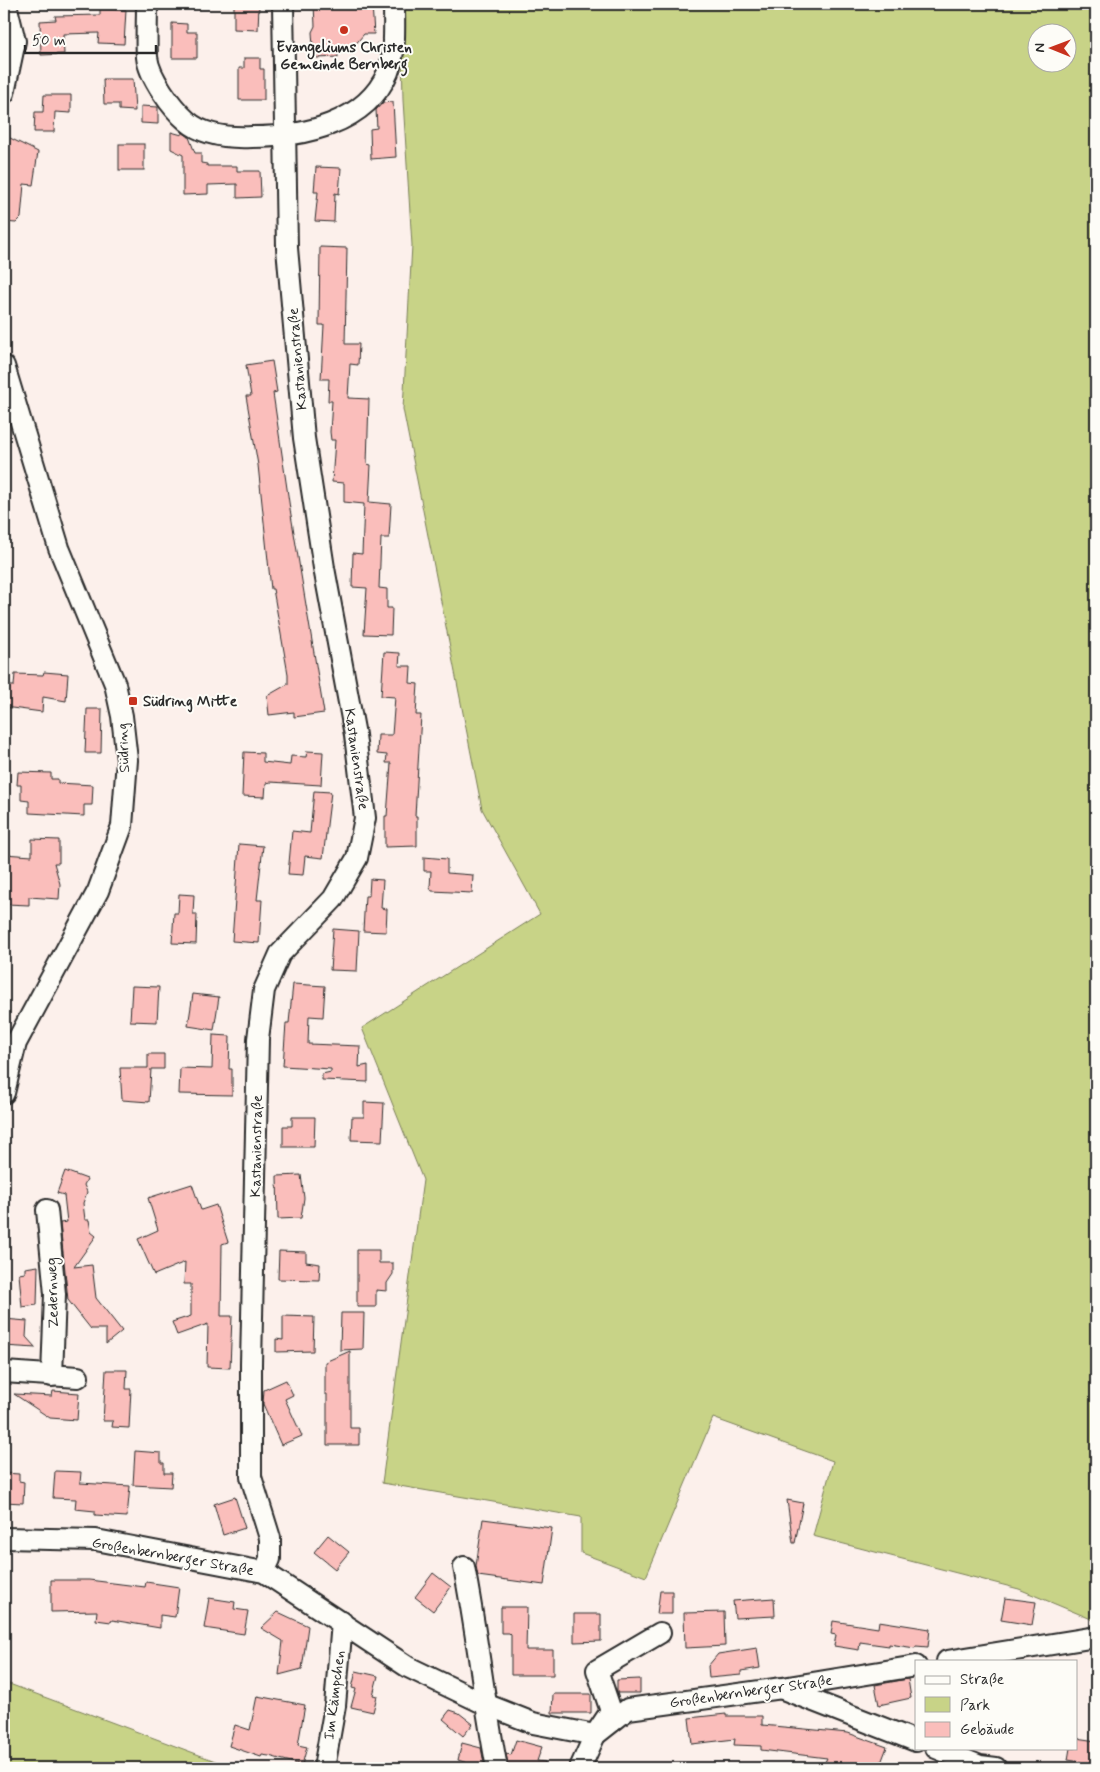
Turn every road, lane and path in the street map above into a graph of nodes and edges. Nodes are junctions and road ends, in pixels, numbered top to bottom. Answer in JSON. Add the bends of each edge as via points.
{"nodes":[{"id":1,"x":6,"y":4,"type":"edge"},
{"id":2,"x":147,"y":4,"type":"edge"},
{"id":3,"x":283,"y":4,"type":"edge"},
{"id":4,"x":394,"y":4,"type":"edge"},
{"id":5,"x":4,"y":93,"type":"edge"},
{"id":6,"x":284,"y":137,"type":"junction"},
{"id":7,"x":4,"y":366,"type":"edge"},
{"id":8,"x":4,"y":1093,"type":"edge"},
{"id":9,"x":47,"y":1210,"type":"dead end"},
{"id":10,"x":4,"y":1372,"type":"edge"},
{"id":11,"x":52,"y":1376,"type":"junction"},
{"id":12,"x":78,"y":1377,"type":"dead end"},
{"id":13,"x":4,"y":1538,"type":"edge"},
{"id":14,"x":464,"y":1567,"type":"dead end"},
{"id":15,"x":264,"y":1572,"type":"junction"},
{"id":16,"x":342,"y":1622,"type":"junction"},
{"id":17,"x":660,"y":1633,"type":"dead end"},
{"id":18,"x":1096,"y":1637,"type":"edge"},
{"id":19,"x":953,"y":1660,"type":"edge"},
{"id":20,"x":915,"y":1666,"type":"edge"},
{"id":21,"x":782,"y":1688,"type":"junction"},
{"id":22,"x":485,"y":1704,"type":"junction"},
{"id":23,"x":595,"y":1735,"type":"junction"},
{"id":24,"x":915,"y":1741,"type":"edge"},
{"id":25,"x":941,"y":1750,"type":"edge"},
{"id":26,"x":324,"y":1768,"type":"edge"},
{"id":27,"x":496,"y":1768,"type":"edge"},
{"id":28,"x":580,"y":1768,"type":"edge"},
{"id":29,"x":996,"y":1768,"type":"edge"}],
"edges":[{"from":1,"to":5,"type":"street","via":[[15,41]]},
{"from":2,"to":6,"type":"street","via":[[147,59],[164,94],[188,122],[221,137]]},
{"from":3,"to":6,"type":"street","name":"Kastanienstraße"},
{"from":4,"to":6,"type":"street","via":[[394,33],[388,71],[371,98],[343,119],[313,131]]},
{"from":6,"to":15,"type":"street","name":"Kastanienstraße","via":[[287,248],[304,438],[355,736],[365,818],[357,858],[333,899],[280,954],[264,990],[258,1039],[251,1477],[270,1538],[270,1559]]},
{"from":7,"to":8,"type":"street","name":"Südring","via":[[59,548],[115,684],[127,760],[122,826],[98,891],[16,1043]]},
{"from":9,"to":11,"type":"street","name":"Zedernweg","via":[[55,1294]]},
{"from":10,"to":11,"type":"street"},
{"from":11,"to":12,"type":"street"},
{"from":13,"to":15,"type":"street","name":"Großenbernberger Straße","via":[[96,1540]]},
{"from":14,"to":22,"type":"street","via":[[477,1632]]},
{"from":15,"to":16,"type":"street","name":"Großenbernberger Straße"},
{"from":16,"to":22,"type":"street","name":"Großenbernberger Straße","via":[[408,1667]]},
{"from":16,"to":26,"type":"street","name":"Im Kämpchen","via":[[335,1706]]},
{"from":17,"to":23,"type":"street","name":"Großenbernberger Straße","via":[[597,1670],[611,1711]]},
{"from":18,"to":19,"type":"street"},
{"from":20,"to":21,"type":"street","name":"Großenbernberger Straße"},
{"from":21,"to":23,"type":"street","name":"Großenbernberger Straße","via":[[628,1709]]},
{"from":21,"to":24,"type":"street"},
{"from":22,"to":23,"type":"street","name":"Großenbernberger Straße","via":[[533,1723]]},
{"from":22,"to":27,"type":"street"},
{"from":23,"to":28,"type":"street","name":"Großenbernberger Straße"},
{"from":25,"to":29,"type":"street","via":[[980,1766]]}]}
